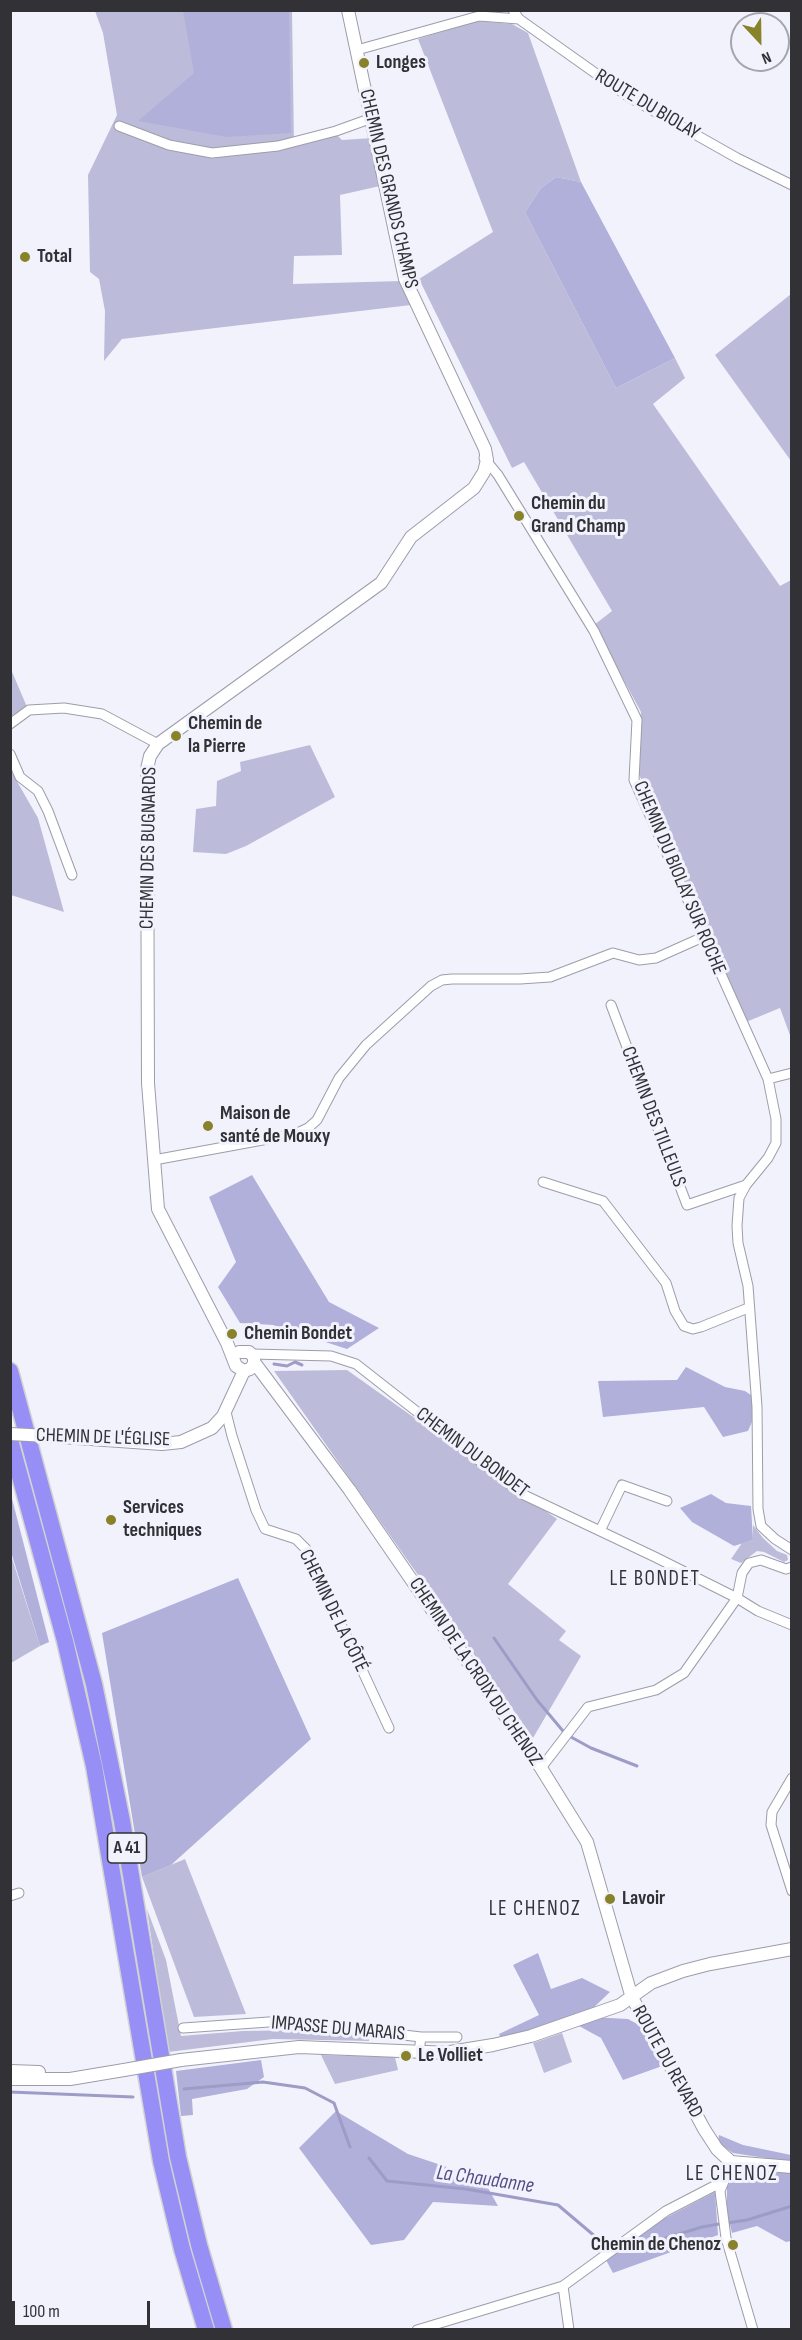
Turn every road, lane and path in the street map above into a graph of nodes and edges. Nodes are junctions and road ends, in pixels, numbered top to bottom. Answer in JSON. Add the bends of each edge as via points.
{"nodes":[{"id":1,"x":348,"y":10,"type":"edge"},
{"id":2,"x":513,"y":10,"type":"edge"},
{"id":3,"x":519,"y":19,"type":"junction"},
{"id":4,"x":357,"y":50,"type":"junction"},
{"id":5,"x":372,"y":118,"type":"junction"},
{"id":6,"x":118,"y":126,"type":"dead end"},
{"id":7,"x":792,"y":185,"type":"edge"},
{"id":8,"x":485,"y":458,"type":"junction"},
{"id":9,"x":10,"y":724,"type":"edge"},
{"id":10,"x":158,"y":744,"type":"junction"},
{"id":11,"x":10,"y":754,"type":"edge"},
{"id":12,"x":72,"y":875,"type":"dead end"},
{"id":13,"x":703,"y":937,"type":"junction"},
{"id":14,"x":610,"y":1005,"type":"dead end"},
{"id":15,"x":792,"y":1073,"type":"edge"},
{"id":16,"x":768,"y":1079,"type":"junction"},
{"id":17,"x":153,"y":1160,"type":"junction"},
{"id":18,"x":543,"y":1182,"type":"dead end"},
{"id":19,"x":746,"y":1185,"type":"junction"},
{"id":20,"x":748,"y":1308,"type":"junction"},
{"id":21,"x":245,"y":1364,"type":"junction"},
{"id":22,"x":10,"y":1371,"type":"edge"},
{"id":23,"x":226,"y":1412,"type":"junction"},
{"id":24,"x":10,"y":1434,"type":"edge"},
{"id":25,"x":10,"y":1440,"type":"edge"},
{"id":26,"x":667,"y":1501,"type":"dead end"},
{"id":27,"x":600,"y":1531,"type":"junction"},
{"id":28,"x":792,"y":1550,"type":"edge"},
{"id":29,"x":792,"y":1567,"type":"edge"},
{"id":30,"x":737,"y":1598,"type":"junction"},
{"id":31,"x":792,"y":1624,"type":"edge"},
{"id":32,"x":389,"y":1728,"type":"dead end"},
{"id":33,"x":541,"y":1768,"type":"junction"},
{"id":34,"x":792,"y":1778,"type":"edge"},
{"id":35,"x":792,"y":1891,"type":"edge"},
{"id":36,"x":792,"y":1949,"type":"edge"},
{"id":37,"x":632,"y":1998,"type":"junction"},
{"id":38,"x":183,"y":2028,"type":"dead end"},
{"id":39,"x":421,"y":2037,"type":"junction"},
{"id":40,"x":456,"y":2037,"type":"dead end"},
{"id":41,"x":419,"y":2052,"type":"junction"},
{"id":42,"x":124,"y":2070,"type":"junction"},
{"id":43,"x":10,"y":2071,"type":"edge"},
{"id":44,"x":10,"y":2079,"type":"edge"},
{"id":45,"x":792,"y":2167,"type":"edge"},
{"id":46,"x":726,"y":2175,"type":"junction"},
{"id":47,"x":563,"y":2286,"type":"junction"},
{"id":48,"x":206,"y":2330,"type":"edge"},
{"id":49,"x":224,"y":2330,"type":"edge"},
{"id":50,"x":417,"y":2330,"type":"edge"},
{"id":51,"x":569,"y":2330,"type":"edge"},
{"id":52,"x":753,"y":2330,"type":"edge"}],
"edges":[{"from":1,"to":4,"type":"street","name":"CHEMIN DES GRANDS CHAMPS"},
{"from":2,"to":3,"type":"street","name":"ROUTE DU BIOLAY"},
{"from":3,"to":4,"type":"street","via":[[479,16]]},
{"from":3,"to":7,"type":"street","name":"ROUTE DU BIOLAY","via":[[629,97]]},
{"from":4,"to":5,"type":"street","name":"CHEMIN DES GRANDS CHAMPS"},
{"from":5,"to":6,"type":"street","via":[[271,147],[212,153],[169,145]]},
{"from":5,"to":8,"type":"street","name":"CHEMIN DES GRANDS CHAMPS","via":[[405,279]]},
{"from":8,"to":10,"type":"street","name":"CHEMIN DES BUGNARDS","via":[[477,482],[468,494],[411,537],[381,583]]},
{"from":8,"to":13,"type":"street","name":"CHEMIN DU BIOLAY SUR ROCHE","via":[[594,631],[637,720],[634,780]]},
{"from":9,"to":10,"type":"street","via":[[29,710],[64,708],[102,714]]},
{"from":10,"to":17,"type":"street","name":"CHEMIN DES BUGNARDS","via":[[147,769],[148,1083]]},
{"from":11,"to":12,"type":"street","via":[[20,777],[38,791]]},
{"from":13,"to":16,"type":"street","name":"CHEMIN DU BIOLAY SUR ROCHE"},
{"from":13,"to":17,"type":"street","via":[[656,958],[639,960],[613,953],[550,977],[441,980],[366,1045],[339,1078],[317,1120],[308,1128],[295,1134]]},
{"from":14,"to":19,"type":"street","name":"CHEMIN DES TILLEULS","via":[[687,1205]]},
{"from":15,"to":16,"type":"street"},
{"from":16,"to":19,"type":"street","name":"CHEMIN DU BIOLAY SUR ROCHE","via":[[776,1143]]},
{"from":17,"to":21,"type":"street","name":"CHEMIN DES BUGNARDS","via":[[158,1209],[227,1343]]},
{"from":18,"to":20,"type":"street","via":[[603,1201],[666,1283],[684,1326],[701,1327]]},
{"from":19,"to":20,"type":"street","via":[[739,1198],[737,1226]]},
{"from":20,"to":28,"type":"street","via":[[757,1407],[761,1526]]},
{"from":21,"to":23,"type":"street","name":"CHEMIN DE L'ÉGLISE"},
{"from":21,"to":27,"type":"street","name":"CHEMIN DU BONDET","via":[[271,1356],[331,1356],[356,1364],[522,1494]]},
{"from":21,"to":33,"type":"street","name":"CHEMIN DE LA CROIX DU CHENOZ","via":[[264,1373],[349,1488]]},
{"from":22,"to":49,"type":"highway","number":"A 41","via":[[94,1684],[126,1843],[178,2157]]},
{"from":23,"to":24,"type":"street","name":"CHEMIN DE L'ÉGLISE","bridge":true,"via":[[212,1428],[198,1436],[162,1444]]},
{"from":23,"to":32,"type":"street","name":"CHEMIN DE LA CÔTÉ","via":[[265,1529],[296,1539],[306,1549]]},
{"from":25,"to":48,"type":"highway","number":"A 41","via":[[90,1747],[161,2161]]},
{"from":26,"to":27,"type":"street","via":[[622,1485]]},
{"from":27,"to":30,"type":"street","name":"CHEMIN DU BONDET"},
{"from":29,"to":30,"type":"street","via":[[786,1569],[761,1560],[749,1563],[742,1573]]},
{"from":30,"to":31,"type":"street","name":"CHEMIN DU BONDET"},
{"from":30,"to":33,"type":"street","via":[[684,1673],[656,1690],[588,1707]]},
{"from":33,"to":37,"type":"street","name":"CHEMIN DE LA CROIX DU CHENOZ","via":[[587,1842]]},
{"from":34,"to":35,"type":"street","via":[[772,1812],[771,1825]]},
{"from":36,"to":37,"type":"street","via":[[683,1971],[651,1983]]},
{"from":37,"to":41,"type":"street","name":"ROUTE DU REVARD","via":[[495,2052]]},
{"from":37,"to":46,"type":"street","name":"ROUTE DU REVARD","via":[[717,2149]]},
{"from":38,"to":39,"type":"street","name":"IMPASSE DU MARAIS","via":[[283,2021]]},
{"from":39,"to":40,"type":"street","name":"IMPASSE DU MARAIS"},
{"from":39,"to":41,"type":"street","name":"IMPASSE DU MARAIS"},
{"from":41,"to":42,"type":"street","name":"ROUTE DU REVARD","bridge":true,"via":[[299,2047]]},
{"from":42,"to":43,"type":"street","name":"ROUTE DU REVARD"},
{"from":42,"to":44,"type":"street","name":"ROUTE DU REVARD","via":[[60,2080]]},
{"from":45,"to":46,"type":"street","via":[[768,2163]]},
{"from":46,"to":47,"type":"street","via":[[659,2216]]},
{"from":46,"to":52,"type":"street","via":[[726,2238]]},
{"from":47,"to":50,"type":"street"},
{"from":47,"to":51,"type":"street"}]}
